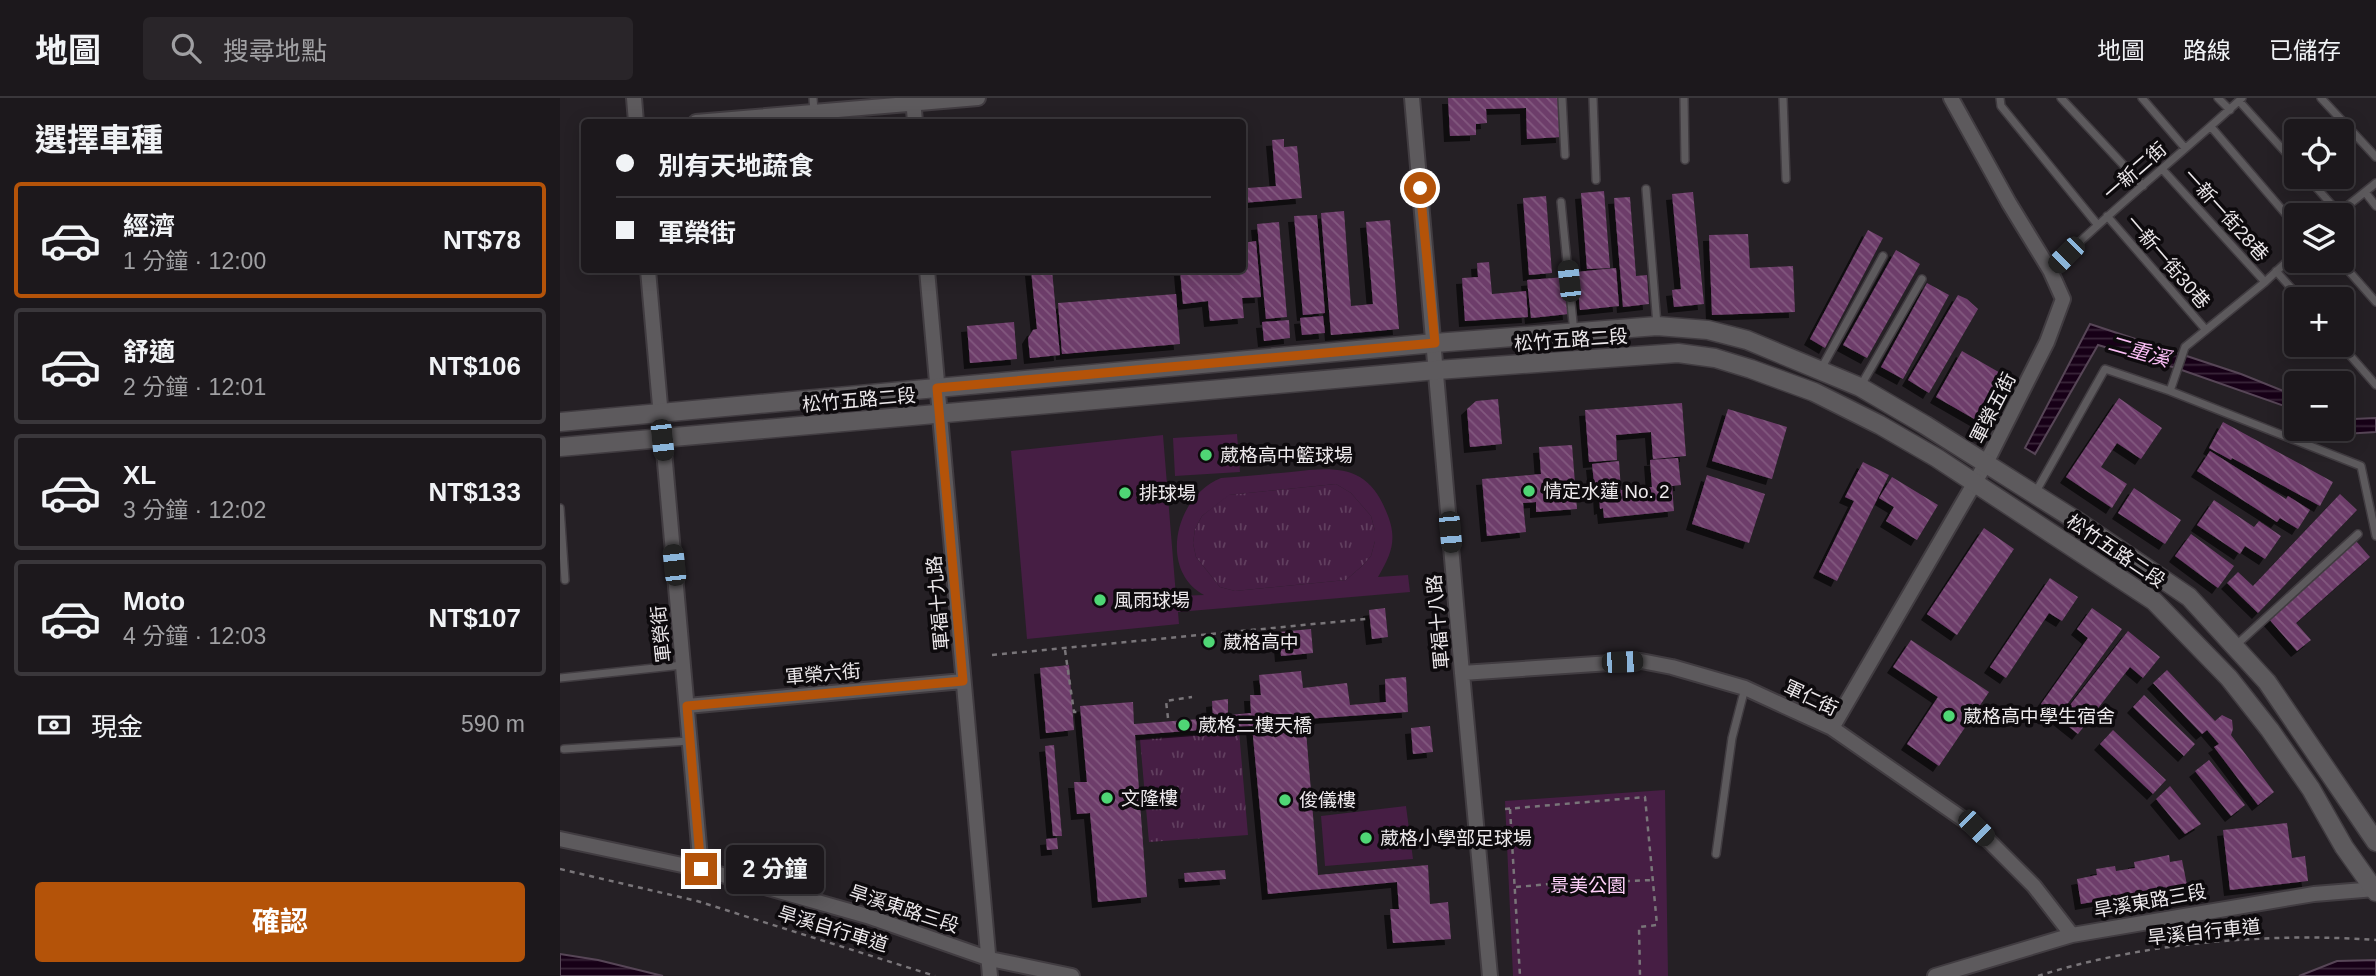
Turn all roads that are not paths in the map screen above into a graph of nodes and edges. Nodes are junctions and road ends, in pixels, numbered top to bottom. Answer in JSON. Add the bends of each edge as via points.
{"nodes":[{"id":1,"x":634,"y":98,"type":"edge"},
{"id":2,"x":978,"y":98,"type":"edge"},
{"id":3,"x":1412,"y":98,"type":"edge"},
{"id":4,"x":1562,"y":98,"type":"edge"},
{"id":5,"x":1593,"y":98,"type":"edge"},
{"id":6,"x":1684,"y":98,"type":"edge"},
{"id":7,"x":1783,"y":98,"type":"edge"},
{"id":8,"x":1951,"y":98,"type":"edge"},
{"id":9,"x":2061,"y":98,"type":"edge"},
{"id":10,"x":2142,"y":98,"type":"edge"},
{"id":11,"x":2218,"y":98,"type":"edge"},
{"id":12,"x":2321,"y":98,"type":"edge"},
{"id":13,"x":2241,"y":99,"type":"edge"},
{"id":14,"x":914,"y":101,"type":"edge"},
{"id":15,"x":2000,"y":102,"type":"edge"},
{"id":16,"x":814,"y":105,"type":"edge"},
{"id":17,"x":2230,"y":110,"type":"junction"},
{"id":18,"x":636,"y":119,"type":"edge"},
{"id":19,"x":717,"y":119,"type":"edge"},
{"id":20,"x":915,"y":119,"type":"edge"},
{"id":21,"x":2211,"y":128,"type":"junction"},
{"id":22,"x":2185,"y":148,"type":"junction"},
{"id":23,"x":2284,"y":150,"type":"edge"},
{"id":24,"x":1565,"y":155,"type":"dead end"},
{"id":25,"x":2376,"y":157,"type":"edge"},
{"id":26,"x":1685,"y":160,"type":"dead end"},
{"id":27,"x":2163,"y":170,"type":"junction"},
{"id":28,"x":1786,"y":179,"type":"dead end"},
{"id":29,"x":1596,"y":180,"type":"dead end"},
{"id":30,"x":2376,"y":183,"type":"edge"},
{"id":31,"x":2143,"y":186,"type":"junction"},
{"id":32,"x":1646,"y":189,"type":"dead end"},
{"id":33,"x":2317,"y":189,"type":"edge"},
{"id":34,"x":2365,"y":192,"type":"junction"},
{"id":35,"x":1561,"y":202,"type":"dead end"},
{"id":36,"x":2329,"y":203,"type":"edge"},
{"id":37,"x":2352,"y":203,"type":"edge"},
{"id":38,"x":2376,"y":206,"type":"edge"},
{"id":39,"x":2284,"y":212,"type":"edge"},
{"id":40,"x":2107,"y":216,"type":"junction"},
{"id":41,"x":2096,"y":224,"type":"junction"},
{"id":42,"x":1883,"y":257,"type":"dead end"},
{"id":43,"x":2284,"y":264,"type":"edge"},
{"id":44,"x":2050,"y":270,"type":"junction"},
{"id":45,"x":2276,"y":271,"type":"junction"},
{"id":46,"x":648,"y":273,"type":"edge"},
{"id":47,"x":927,"y":273,"type":"edge"},
{"id":48,"x":2351,"y":273,"type":"edge"},
{"id":49,"x":1922,"y":279,"type":"dead end"},
{"id":50,"x":2265,"y":282,"type":"junction"},
{"id":51,"x":2290,"y":287,"type":"edge"},
{"id":52,"x":2376,"y":302,"type":"edge"},
{"id":53,"x":1657,"y":326,"type":"junction"},
{"id":54,"x":2206,"y":330,"type":"junction"},
{"id":55,"x":1574,"y":334,"type":"junction"},
{"id":56,"x":1435,"y":343,"type":"junction"},
{"id":57,"x":2352,"y":357,"type":"edge"},
{"id":58,"x":1820,"y":369,"type":"junction"},
{"id":59,"x":1437,"y":370,"type":"junction"},
{"id":60,"x":2376,"y":385,"type":"edge"},
{"id":61,"x":1860,"y":387,"type":"junction"},
{"id":62,"x":937,"y":388,"type":"junction"},
{"id":63,"x":2170,"y":391,"type":"junction"},
{"id":64,"x":660,"y":414,"type":"junction"},
{"id":65,"x":939,"y":414,"type":"junction"},
{"id":66,"x":560,"y":422,"type":"edge"},
{"id":67,"x":662,"y":440,"type":"junction"},
{"id":68,"x":560,"y":447,"type":"edge"},
{"id":69,"x":1985,"y":465,"type":"junction"},
{"id":70,"x":1976,"y":483,"type":"junction"},
{"id":71,"x":2034,"y":496,"type":"junction"},
{"id":72,"x":560,"y":508,"type":"edge"},
{"id":73,"x":2358,"y":534,"type":"dead end"},
{"id":74,"x":2376,"y":536,"type":"edge"},
{"id":75,"x":565,"y":580,"type":"dead end"},
{"id":76,"x":2234,"y":647,"type":"junction"},
{"id":77,"x":684,"y":665,"type":"junction"},
{"id":78,"x":1462,"y":673,"type":"junction"},
{"id":79,"x":560,"y":678,"type":"edge"},
{"id":80,"x":963,"y":681,"type":"junction"},
{"id":81,"x":1745,"y":688,"type":"junction"},
{"id":82,"x":687,"y":706,"type":"junction"},
{"id":83,"x":1832,"y":728,"type":"junction"},
{"id":84,"x":690,"y":741,"type":"junction"},
{"id":85,"x":564,"y":749,"type":"dead end"},
{"id":86,"x":560,"y":839,"type":"edge"},
{"id":87,"x":2376,"y":842,"type":"edge"},
{"id":88,"x":1716,"y":854,"type":"dead end"},
{"id":89,"x":701,"y":869,"type":"junction"},
{"id":90,"x":2376,"y":889,"type":"edge"},
{"id":91,"x":2071,"y":934,"type":"junction"},
{"id":92,"x":990,"y":959,"type":"junction"},
{"id":93,"x":990,"y":976,"type":"edge"},
{"id":94,"x":1072,"y":976,"type":"edge"},
{"id":95,"x":1490,"y":976,"type":"edge"},
{"id":96,"x":1935,"y":976,"type":"edge"}],
"edges":[{"from":1,"to":18,"type":"street"},
{"from":2,"to":14,"type":"street"},
{"from":3,"to":56,"type":"street","name":"軍福十八路"},
{"from":4,"to":24,"type":"lane"},
{"from":5,"to":29,"type":"lane"},
{"from":6,"to":26,"type":"lane"},
{"from":7,"to":28,"type":"lane"},
{"from":8,"to":44,"type":"street","name":"軍榮五街"},
{"from":9,"to":31,"type":"lane"},
{"from":10,"to":22,"type":"lane"},
{"from":11,"to":17,"type":"lane"},
{"from":12,"to":25,"type":"lane"},
{"from":13,"to":17,"type":"lane","name":"一新二街"},
{"from":13,"to":23,"type":"lane"},
{"from":14,"to":16,"type":"street"},
{"from":14,"to":20,"type":"street"},
{"from":15,"to":41,"type":"lane"},
{"from":16,"to":19,"type":"street"},
{"from":17,"to":21,"type":"lane","name":"一新二街"},
{"from":21,"to":22,"type":"lane","name":"一新二街"},
{"from":21,"to":39,"type":"lane"},
{"from":22,"to":27,"type":"lane","name":"一新二街"},
{"from":27,"to":31,"type":"lane","name":"一新二街"},
{"from":27,"to":50,"type":"lane","name":"一新一街28巷"},
{"from":30,"to":34,"type":"lane"},
{"from":31,"to":40,"type":"lane","name":"一新二街"},
{"from":32,"to":53,"type":"lane"},
{"from":33,"to":36,"type":"lane"},
{"from":34,"to":37,"type":"lane"},
{"from":34,"to":38,"type":"lane"},
{"from":35,"to":55,"type":"lane"},
{"from":40,"to":41,"type":"lane","name":"一新二街"},
{"from":40,"to":54,"type":"lane","name":"一新一街30巷"},
{"from":41,"to":44,"type":"lane","name":"一新二街"},
{"from":42,"to":58,"type":"lane"},
{"from":43,"to":45,"type":"lane"},
{"from":44,"to":69,"type":"street","name":"軍榮五街","via":[[2063,299],[2056,323]]},
{"from":45,"to":50,"type":"lane"},
{"from":45,"to":51,"type":"lane"},
{"from":46,"to":64,"type":"street","name":"軍榮街"},
{"from":47,"to":62,"type":"street","name":"軍福十九路"},
{"from":48,"to":52,"type":"lane"},
{"from":49,"to":61,"type":"lane"},
{"from":50,"to":54,"type":"lane"},
{"from":53,"to":55,"type":"street","name":"松竹五路二段"},
{"from":53,"to":58,"type":"street","name":"松竹五路二段","via":[[1708,330],[1747,340]]},
{"from":54,"to":63,"type":"lane","via":[[2185,347]]},
{"from":55,"to":56,"type":"street","name":"松竹五路二段"},
{"from":56,"to":59,"type":"street","name":"軍福十八路"},
{"from":56,"to":62,"type":"street","name":"松竹五路二段"},
{"from":57,"to":60,"type":"lane"},
{"from":58,"to":61,"type":"street","name":"松竹五路二段"},
{"from":59,"to":65,"type":"street","name":"松竹五路二段"},
{"from":59,"to":70,"type":"street","name":"松竹五路二段","via":[[1678,354],[1715,358],[1814,392]]},
{"from":59,"to":78,"type":"street","name":"軍福十八路"},
{"from":61,"to":69,"type":"street","name":"松竹五路二段"},
{"from":62,"to":64,"type":"street","name":"松竹五路二段"},
{"from":62,"to":65,"type":"street","name":"軍福十九路"},
{"from":63,"to":71,"type":"lane","via":[[2105,369]]},
{"from":63,"to":74,"type":"lane","via":[[2361,466]]},
{"from":64,"to":66,"type":"street","name":"松竹五路二段"},
{"from":64,"to":67,"type":"street","name":"軍榮街"},
{"from":65,"to":67,"type":"street","name":"松竹五路二段"},
{"from":65,"to":80,"type":"street","name":"軍福十九路"},
{"from":67,"to":68,"type":"street","name":"松竹五路二段"},
{"from":67,"to":77,"type":"street","name":"軍榮街"},
{"from":69,"to":70,"type":"street","name":"軍榮五街"},
{"from":69,"to":71,"type":"street","name":"松竹五路二段"},
{"from":70,"to":83,"type":"street","name":"軍榮五街"},
{"from":70,"to":90,"type":"street","name":"松竹五路二段","via":[[2154,601],[2196,643],[2270,730]]},
{"from":71,"to":76,"type":"street","name":"松竹五路二段","via":[[2189,597]]},
{"from":72,"to":75,"type":"lane"},
{"from":73,"to":76,"type":"lane"},
{"from":76,"to":87,"type":"street","name":"松竹五路二段","via":[[2267,682]]},
{"from":77,"to":79,"type":"lane"},
{"from":77,"to":82,"type":"street","name":"軍榮街"},
{"from":78,"to":81,"type":"street","name":"軍仁街","via":[[1641,661]]},
{"from":78,"to":95,"type":"street","name":"軍福十八路"},
{"from":80,"to":82,"type":"street","name":"軍榮六街"},
{"from":80,"to":92,"type":"street","name":"軍福十九路"},
{"from":81,"to":83,"type":"street","name":"軍仁街"},
{"from":81,"to":88,"type":"lane","via":[[1732,738]]},
{"from":82,"to":84,"type":"street","name":"軍榮街"},
{"from":83,"to":91,"type":"street","name":"軍仁街","via":[[1976,828],[2034,886]]},
{"from":84,"to":85,"type":"lane"},
{"from":84,"to":89,"type":"street","name":"軍榮街"},
{"from":86,"to":89,"type":"street","name":"旱溪東路三段"},
{"from":89,"to":92,"type":"street","name":"旱溪東路三段","via":[[821,902]]},
{"from":90,"to":91,"type":"street","name":"旱溪東路三段","via":[[2250,904]]},
{"from":91,"to":96,"type":"street","name":"旱溪東路三段"},
{"from":92,"to":93,"type":"street","name":"軍福十九路"},
{"from":92,"to":94,"type":"street","name":"旱溪東路三段"}]}
